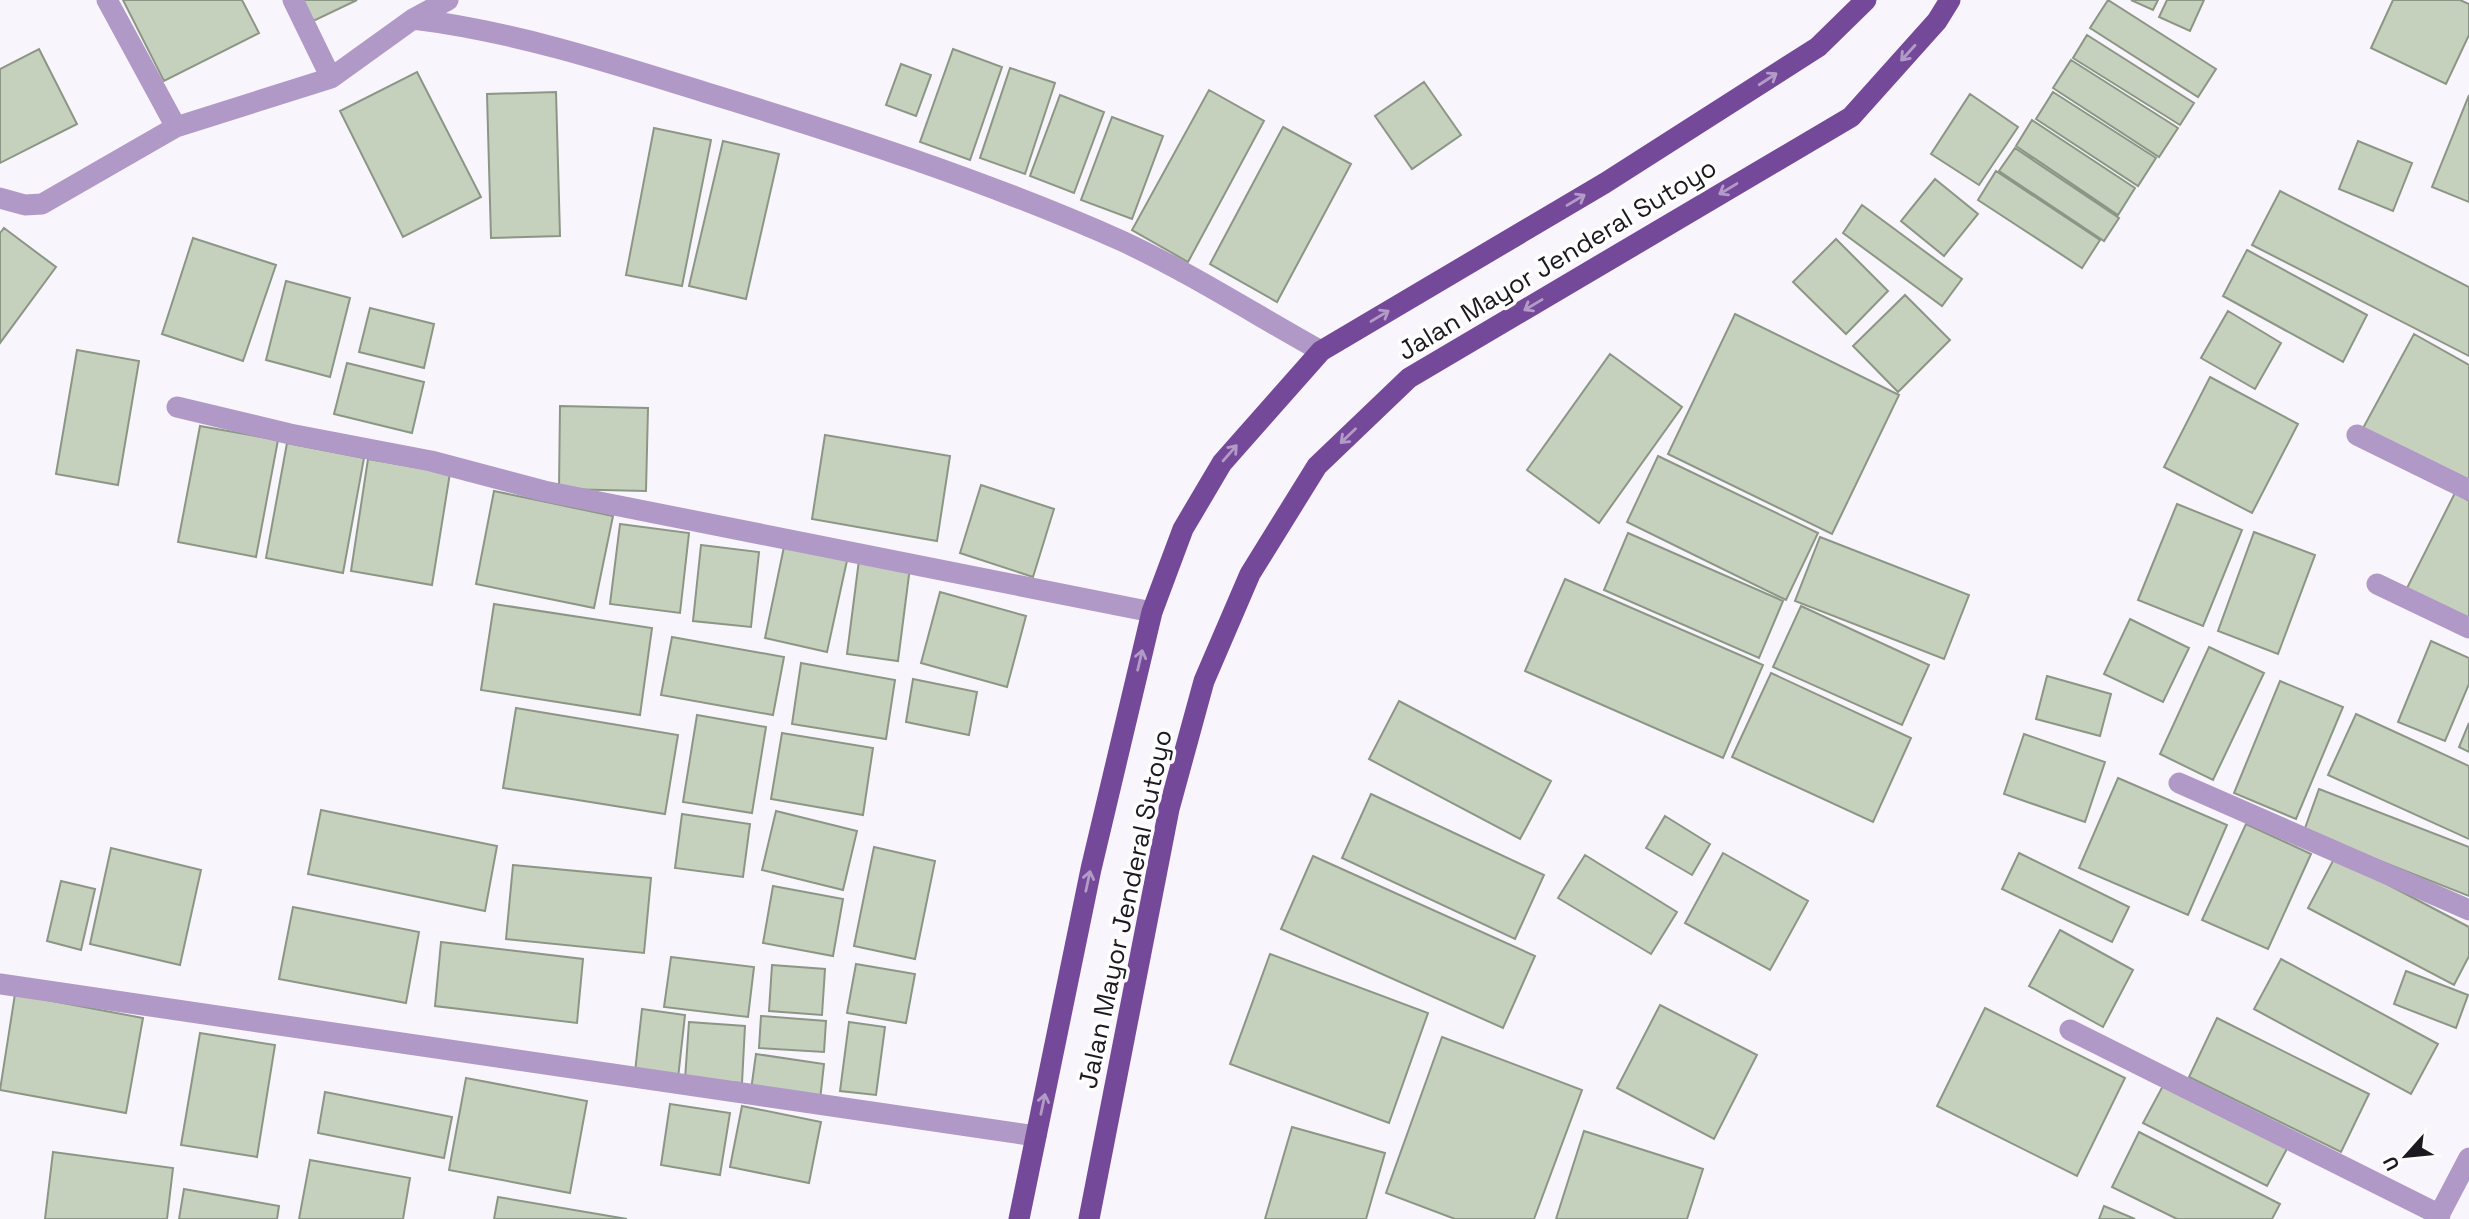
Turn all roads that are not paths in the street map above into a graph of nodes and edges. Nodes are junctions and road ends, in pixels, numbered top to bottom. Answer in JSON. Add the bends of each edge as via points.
{"nodes":[{"id":1,"x":107,"y":0,"type":"edge"},
{"id":2,"x":293,"y":0,"type":"edge"},
{"id":3,"x":448,"y":0,"type":"edge"},
{"id":4,"x":1866,"y":0,"type":"edge"},
{"id":5,"x":1950,"y":0,"type":"edge"},
{"id":6,"x":413,"y":19,"type":"junction"},
{"id":7,"x":331,"y":78,"type":"junction"},
{"id":8,"x":176,"y":127,"type":"junction"},
{"id":9,"x":0,"y":198,"type":"edge"},
{"id":10,"x":1321,"y":351,"type":"junction"},
{"id":11,"x":177,"y":407,"type":"dead end"},
{"id":12,"x":2357,"y":435,"type":"dead end"},
{"id":13,"x":2469,"y":490,"type":"edge"},
{"id":14,"x":2377,"y":584,"type":"dead end"},
{"id":15,"x":1152,"y":612,"type":"junction"},
{"id":16,"x":2469,"y":628,"type":"edge"},
{"id":17,"x":2179,"y":783,"type":"dead end"},
{"id":18,"x":2469,"y":910,"type":"edge"},
{"id":19,"x":0,"y":984,"type":"edge"},
{"id":20,"x":2070,"y":1030,"type":"dead end"},
{"id":21,"x":1036,"y":1136,"type":"junction"},
{"id":22,"x":2469,"y":1158,"type":"edge"},
{"id":23,"x":2439,"y":1217,"type":"edge"},
{"id":24,"x":1019,"y":1219,"type":"edge"},
{"id":25,"x":1088,"y":1219,"type":"edge"}],
"edges":[{"from":1,"to":8,"type":"street"},
{"from":2,"to":7,"type":"street"},
{"from":3,"to":6,"type":"street"},
{"from":10,"to":4,"type":"main road","name":"Jalan Mayor Jenderal Sutoyo","one_way":true,"via":[[1605,183],[1818,47]]},
{"from":5,"to":25,"type":"main road","name":"Jalan Mayor Jenderal Sutoyo","one_way":true,"via":[[1937,21],[1851,117],[1409,378],[1317,466],[1250,574],[1204,681],[1169,809]]},
{"from":6,"to":7,"type":"street"},
{"from":6,"to":10,"type":"street","via":[[469,26],[610,63],[807,123],[1020,198],[1124,242]]},
{"from":7,"to":8,"type":"street"},
{"from":8,"to":9,"type":"street","via":[[42,204]]},
{"from":15,"to":10,"type":"main road","name":"Jalan Mayor Jenderal Sutoyo","one_way":true,"via":[[1183,529],[1222,463]]},
{"from":11,"to":15,"type":"street","via":[[290,435],[431,461],[626,509]]},
{"from":12,"to":13,"type":"street"},
{"from":14,"to":16,"type":"street"},
{"from":21,"to":15,"type":"main road","name":"Jalan Mayor Jenderal Sutoyo","one_way":true,"via":[[1091,869]]},
{"from":17,"to":18,"type":"street"},
{"from":19,"to":21,"type":"street"},
{"from":20,"to":23,"type":"street"},
{"from":21,"to":24,"type":"main road","name":"Jalan Mayor Jenderal Sutoyo"},
{"from":22,"to":23,"type":"street"}]}
